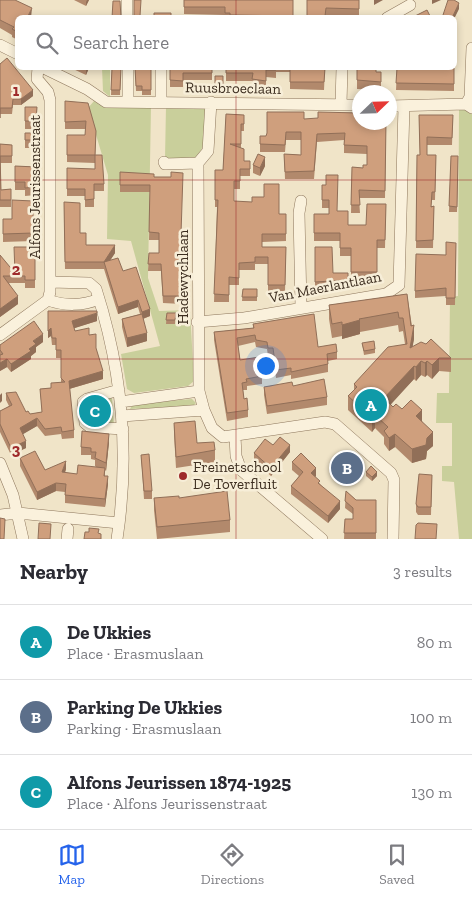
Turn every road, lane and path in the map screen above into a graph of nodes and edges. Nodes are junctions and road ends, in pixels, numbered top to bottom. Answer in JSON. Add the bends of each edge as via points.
{"nodes":[{"id":1,"x":127,"y":0,"type":"edge"},
{"id":2,"x":410,"y":5,"type":"dead end"},
{"id":3,"x":127,"y":15,"type":"edge"},
{"id":4,"x":392,"y":15,"type":"edge"},
{"id":5,"x":0,"y":45,"type":"edge"},
{"id":6,"x":472,"y":48,"type":"edge"},
{"id":7,"x":15,"y":52,"type":"edge"},
{"id":8,"x":38,"y":70,"type":"edge"},
{"id":9,"x":48,"y":70,"type":"edge"},
{"id":10,"x":128,"y":70,"type":"edge"},
{"id":11,"x":161,"y":70,"type":"edge"},
{"id":12,"x":342,"y":70,"type":"edge"},
{"id":13,"x":128,"y":102,"type":"junction"},
{"id":14,"x":161,"y":102,"type":"junction"},
{"id":15,"x":211,"y":102,"type":"junction"},
{"id":16,"x":341,"y":104,"type":"junction"},
{"id":17,"x":352,"y":105,"type":"edge"},
{"id":18,"x":397,"y":106,"type":"edge"},
{"id":19,"x":404,"y":106,"type":"junction"},
{"id":20,"x":469,"y":106,"type":"edge"},
{"id":21,"x":164,"y":162,"type":"dead end"},
{"id":22,"x":198,"y":163,"type":"junction"},
{"id":23,"x":301,"y":201,"type":"dead end"},
{"id":24,"x":50,"y":282,"type":"junction"},
{"id":25,"x":99,"y":299,"type":"junction"},
{"id":26,"x":48,"y":300,"type":"junction"},
{"id":27,"x":301,"y":308,"type":"junction"},
{"id":28,"x":197,"y":322,"type":"junction"},
{"id":29,"x":0,"y":335,"type":"edge"},
{"id":30,"x":119,"y":390,"type":"junction"},
{"id":31,"x":199,"y":391,"type":"junction"},
{"id":32,"x":120,"y":402,"type":"junction"},
{"id":33,"x":204,"y":410,"type":"junction"},
{"id":34,"x":122,"y":416,"type":"junction"},
{"id":35,"x":123,"y":429,"type":"junction"},
{"id":36,"x":235,"y":436,"type":"junction"},
{"id":37,"x":0,"y":463,"type":"edge"},
{"id":38,"x":18,"y":513,"type":"junction"},
{"id":39,"x":0,"y":515,"type":"edge"},
{"id":40,"x":119,"y":523,"type":"junction"},
{"id":41,"x":23,"y":539,"type":"edge"},
{"id":42,"x":117,"y":539,"type":"edge"},
{"id":43,"x":322,"y":539,"type":"edge"},
{"id":44,"x":392,"y":539,"type":"edge"}],
"edges":[{"from":1,"to":3,"type":"street"},
{"from":2,"to":4,"type":"street"},
{"from":5,"to":7,"type":"street"},
{"from":6,"to":20,"type":"street"},
{"from":8,"to":24,"type":"street","name":"Alfons Jeurissenstraat","via":[[37,79],[48,92],[50,100]]},
{"from":9,"to":13,"type":"street","name":"Ruusbroeclaan","via":[[106,102]]},
{"from":10,"to":13,"type":"street"},
{"from":11,"to":14,"type":"street"},
{"from":12,"to":16,"type":"street"},
{"from":13,"to":14,"type":"street","name":"Ruusbroeclaan"},
{"from":14,"to":15,"type":"street","name":"Ruusbroeclaan"},
{"from":15,"to":16,"type":"street","name":"Ruusbroeclaan"},
{"from":15,"to":22,"type":"street","name":"Hadewychlaan","via":[[208,151]]},
{"from":16,"to":17,"type":"street","name":"Ruusbroeclaan"},
{"from":18,"to":19,"type":"street"},
{"from":19,"to":20,"type":"street"},
{"from":19,"to":27,"type":"street","name":"Van Maerlantlaan","via":[[399,285],[386,294]]},
{"from":21,"to":22,"type":"street"},
{"from":22,"to":28,"type":"street","name":"Hadewychlaan"},
{"from":23,"to":27,"type":"street"},
{"from":24,"to":25,"type":"street","via":[[89,283],[96,288]]},
{"from":24,"to":26,"type":"street","name":"Alfons Jeurissenstraat"},
{"from":25,"to":26,"type":"street","via":[[87,304]]},
{"from":25,"to":30,"type":"street","via":[[112,346]]},
{"from":26,"to":29,"type":"street"},
{"from":27,"to":28,"type":"street","name":"Van Maerlantlaan"},
{"from":28,"to":31,"type":"street","name":"Hadewychlaan"},
{"from":30,"to":32,"type":"street"},
{"from":30,"to":35,"type":"street","via":[[83,402],[85,422],[90,427]]},
{"from":31,"to":32,"type":"street"},
{"from":31,"to":33,"type":"street","name":"Hadewychlaan"},
{"from":32,"to":34,"type":"street"},
{"from":33,"to":34,"type":"street"},
{"from":33,"to":36,"type":"street","name":"Hadewychlaan","via":[[212,428],[223,437]]},
{"from":34,"to":35,"type":"street"},
{"from":35,"to":40,"type":"street"},
{"from":36,"to":43,"type":"street","via":[[239,467]]},
{"from":36,"to":44,"type":"street","via":[[325,422],[335,424],[391,473],[394,480]]},
{"from":37,"to":38,"type":"street"},
{"from":38,"to":39,"type":"street"},
{"from":38,"to":40,"type":"street"},
{"from":38,"to":41,"type":"street"},
{"from":40,"to":42,"type":"street"}]}
